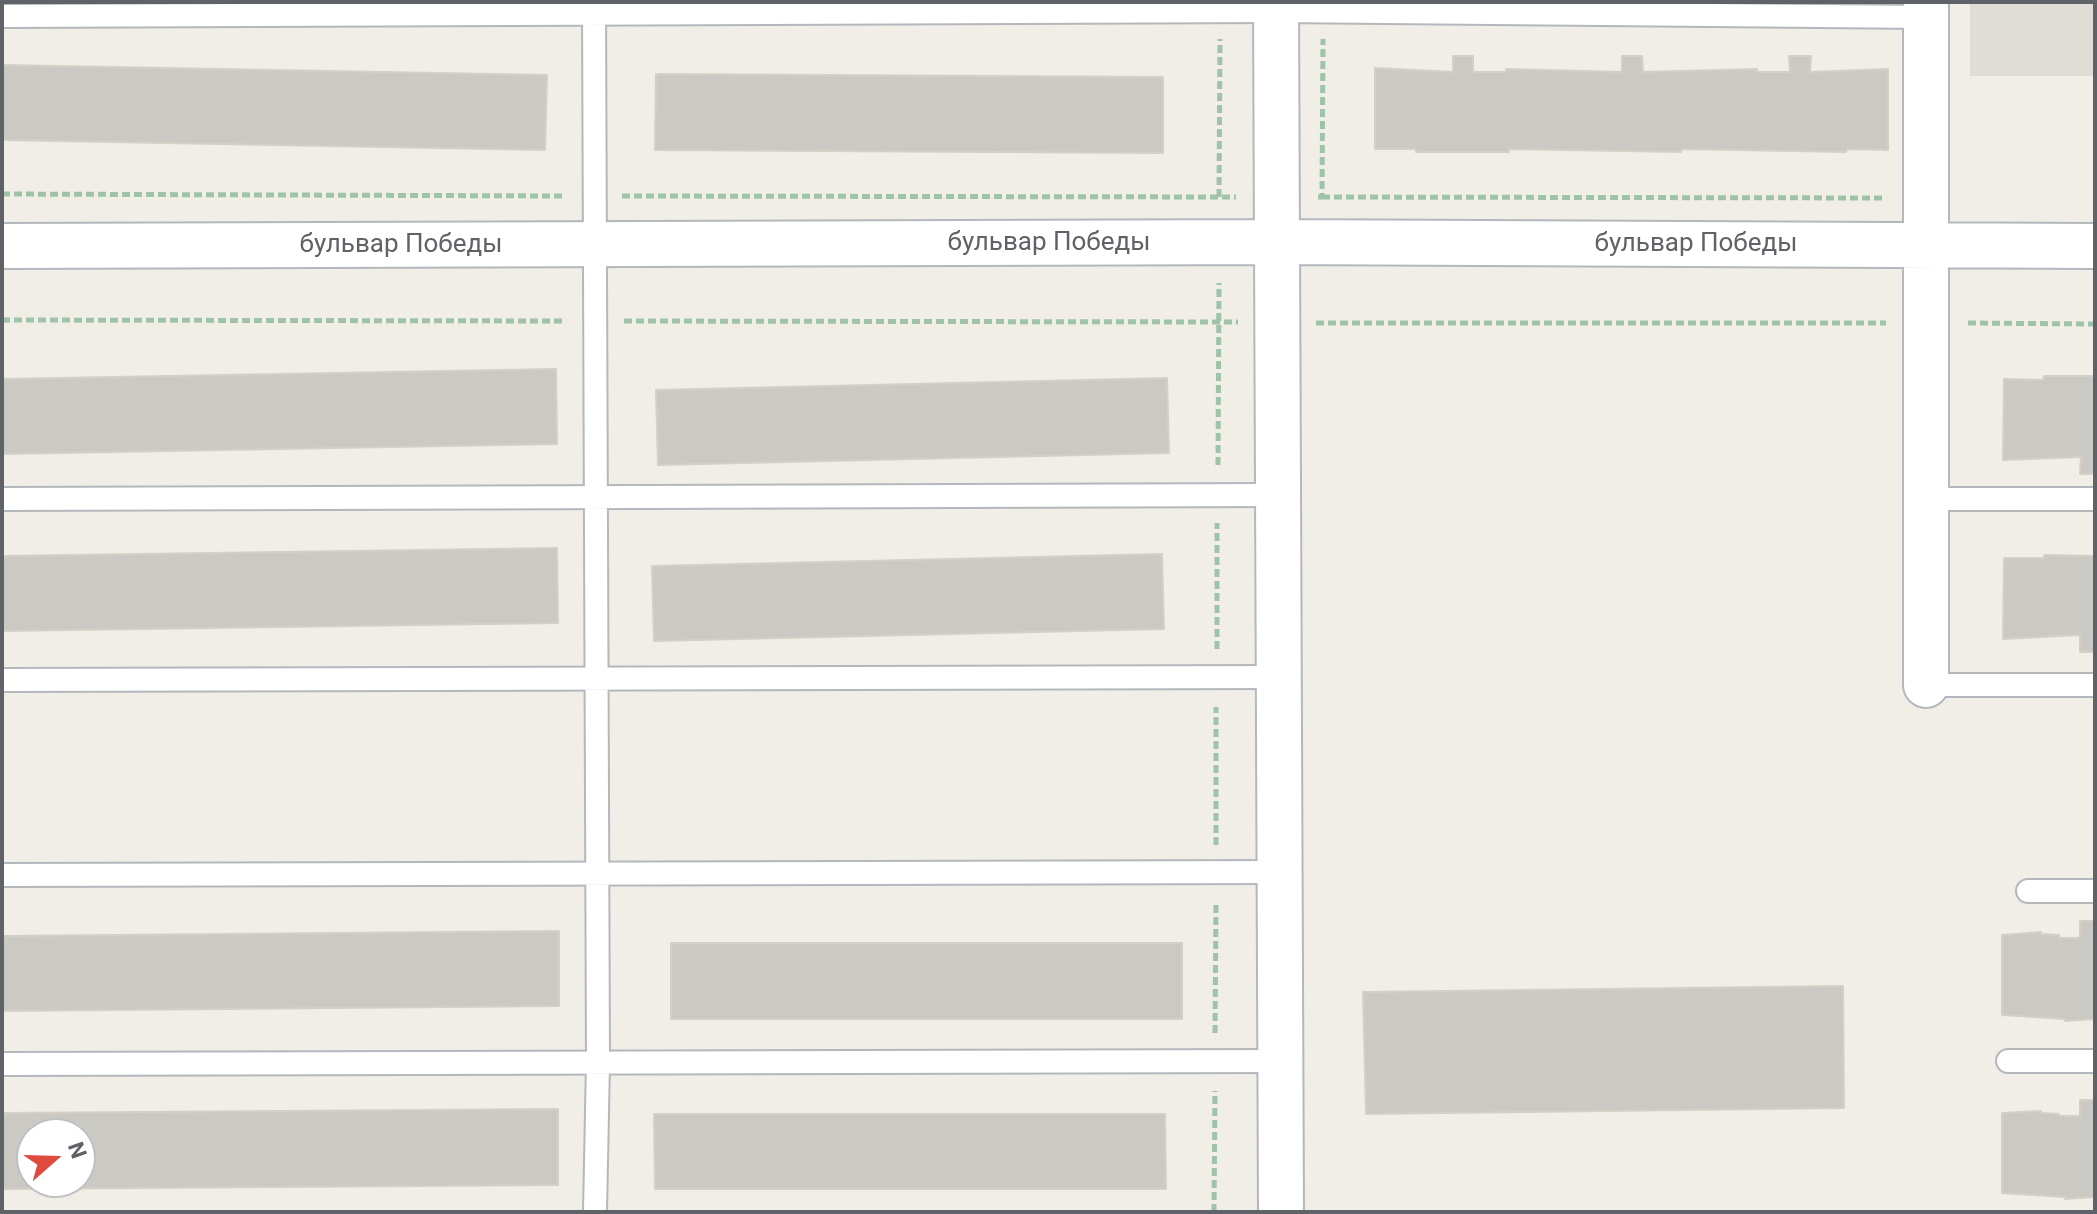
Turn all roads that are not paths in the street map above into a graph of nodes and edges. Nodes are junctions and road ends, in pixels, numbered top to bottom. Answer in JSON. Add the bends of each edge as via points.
{"nodes":[{"id":1,"x":1276,"y":6,"type":"edge"},
{"id":2,"x":594,"y":8,"type":"edge"},
{"id":3,"x":1926,"y":10,"type":"edge"},
{"id":4,"x":2,"y":16,"type":"edge"},
{"id":5,"x":1278,"y":242,"type":"junction"},
{"id":6,"x":595,"y":244,"type":"junction"},
{"id":7,"x":1927,"y":245,"type":"junction"},
{"id":8,"x":2,"y":246,"type":"edge"},
{"id":9,"x":2095,"y":246,"type":"edge"},
{"id":10,"x":1278,"y":495,"type":"junction"},
{"id":11,"x":596,"y":497,"type":"junction"},
{"id":12,"x":2,"y":499,"type":"edge"},
{"id":13,"x":1926,"y":499,"type":"junction"},
{"id":14,"x":2095,"y":499,"type":"edge"},
{"id":15,"x":1279,"y":677,"type":"junction"},
{"id":16,"x":597,"y":679,"type":"junction"},
{"id":17,"x":2,"y":680,"type":"edge"},
{"id":18,"x":1926,"y":685,"type":"joint"},
{"id":19,"x":2095,"y":685,"type":"edge"},
{"id":20,"x":1280,"y":872,"type":"junction"},
{"id":21,"x":598,"y":874,"type":"junction"},
{"id":22,"x":2,"y":875,"type":"edge"},
{"id":23,"x":2028,"y":891,"type":"dead end"},
{"id":24,"x":2095,"y":891,"type":"edge"},
{"id":25,"x":1280,"y":1061,"type":"junction"},
{"id":26,"x":2008,"y":1061,"type":"dead end"},
{"id":27,"x":2095,"y":1061,"type":"edge"},
{"id":28,"x":598,"y":1063,"type":"junction"},
{"id":29,"x":2,"y":1064,"type":"edge"},
{"id":30,"x":595,"y":1212,"type":"edge"},
{"id":31,"x":1281,"y":1212,"type":"edge"}],
"edges":[{"from":1,"to":2,"type":"lane","via":[[1220,11]]},
{"from":1,"to":3,"type":"lane","via":[[1323,12]]},
{"from":1,"to":5,"type":"street"},
{"from":2,"to":4,"type":"lane"},
{"from":2,"to":6,"type":"lane"},
{"from":3,"to":7,"type":"street"},
{"from":5,"to":6,"type":"street","name":"бульвар Победы"},
{"from":5,"to":7,"type":"street","name":"бульвар Победы"},
{"from":5,"to":10,"type":"street"},
{"from":6,"to":8,"type":"street","name":"бульвар Победы"},
{"from":6,"to":11,"type":"lane"},
{"from":7,"to":9,"type":"street","name":"бульвар Победы"},
{"from":7,"to":13,"type":"street"},
{"from":10,"to":11,"type":"lane"},
{"from":10,"to":15,"type":"street"},
{"from":11,"to":12,"type":"lane"},
{"from":11,"to":16,"type":"lane"},
{"from":13,"to":14,"type":"lane"},
{"from":13,"to":18,"type":"street"},
{"from":15,"to":16,"type":"lane"},
{"from":15,"to":20,"type":"street"},
{"from":16,"to":17,"type":"lane"},
{"from":16,"to":21,"type":"lane"},
{"from":18,"to":19,"type":"lane"},
{"from":20,"to":21,"type":"lane"},
{"from":20,"to":25,"type":"street"},
{"from":21,"to":22,"type":"lane"},
{"from":21,"to":28,"type":"lane"},
{"from":23,"to":24,"type":"lane"},
{"from":25,"to":28,"type":"lane"},
{"from":25,"to":31,"type":"street"},
{"from":26,"to":27,"type":"lane"},
{"from":28,"to":29,"type":"lane"},
{"from":28,"to":30,"type":"lane"}]}
